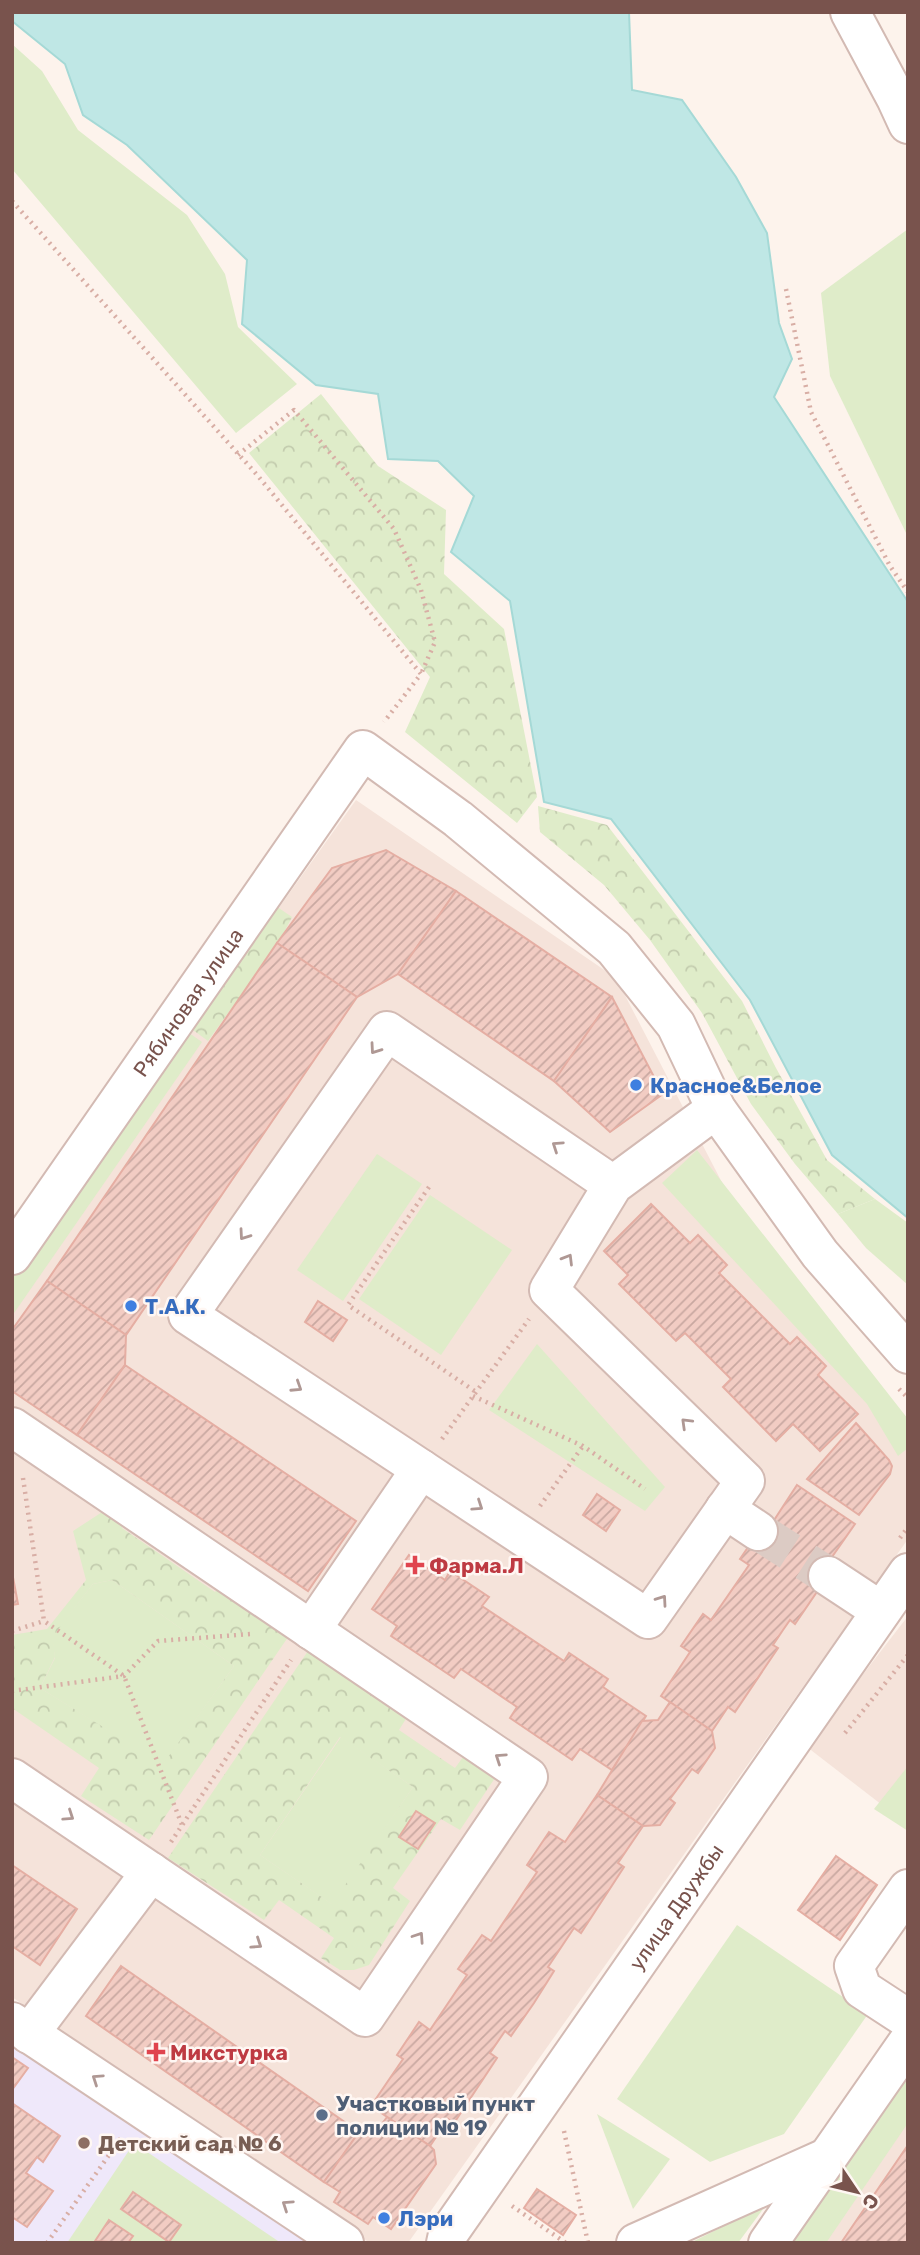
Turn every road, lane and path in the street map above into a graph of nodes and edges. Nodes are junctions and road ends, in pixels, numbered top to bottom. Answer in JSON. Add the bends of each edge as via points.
{"nodes":[{"id":1,"x":850,"y":12,"type":"edge"},
{"id":2,"x":908,"y":124,"type":"edge"},
{"id":3,"x":12,"y":201,"type":"edge"},
{"id":4,"x":786,"y":289,"type":"dead end"},
{"id":5,"x":239,"y":455,"type":"junction"},
{"id":6,"x":908,"y":592,"type":"edge"},
{"id":7,"x":421,"y":674,"type":"junction"},
{"id":8,"x":363,"y":750,"type":"junction"},
{"id":9,"x":716,"y":1109,"type":"junction"},
{"id":10,"x":613,"y":1185,"type":"junction"},
{"id":11,"x":429,"y":1187,"type":"dead end"},
{"id":12,"x":12,"y":1255,"type":"edge"},
{"id":13,"x":549,"y":1290,"type":"junction"},
{"id":14,"x":908,"y":1354,"type":"edge"},
{"id":15,"x":474,"y":1394,"type":"junction"},
{"id":16,"x":12,"y":1427,"type":"edge"},
{"id":17,"x":583,"y":1446,"type":"junction"},
{"id":18,"x":421,"y":1469,"type":"junction"},
{"id":19,"x":22,"y":1474,"type":"dead end"},
{"id":20,"x":645,"y":1489,"type":"dead end"},
{"id":21,"x":725,"y":1509,"type":"junction"},
{"id":22,"x":758,"y":1531,"type":"tunnel mouth"},
{"id":23,"x":520,"y":1534,"type":"junction"},
{"id":24,"x":908,"y":1573,"type":"edge"},
{"id":25,"x":828,"y":1576,"type":"tunnel mouth"},
{"id":26,"x":881,"y":1611,"type":"junction"},
{"id":27,"x":44,"y":1621,"type":"junction"},
{"id":28,"x":12,"y":1630,"type":"edge"},
{"id":29,"x":311,"y":1630,"type":"junction"},
{"id":30,"x":256,"y":1634,"type":"dead end"},
{"id":31,"x":124,"y":1676,"type":"junction"},
{"id":32,"x":12,"y":1691,"type":"edge"},
{"id":33,"x":12,"y":1778,"type":"edge"},
{"id":34,"x":182,"y":1825,"type":"junction"},
{"id":35,"x":151,"y":1872,"type":"junction"},
{"id":36,"x":908,"y":1889,"type":"edge"},
{"id":37,"x":908,"y":2019,"type":"edge"},
{"id":38,"x":20,"y":2028,"type":"edge"},
{"id":39,"x":908,"y":2042,"type":"edge"},
{"id":40,"x":554,"y":2081,"type":"junction"},
{"id":41,"x":126,"y":2129,"type":"dead end"},
{"id":42,"x":826,"y":2158,"type":"junction"},
{"id":43,"x":481,"y":2186,"type":"junction"},
{"id":44,"x":47,"y":2243,"type":"edge"},
{"id":45,"x":344,"y":2243,"type":"edge"},
{"id":46,"x":446,"y":2243,"type":"edge"},
{"id":47,"x":566,"y":2243,"type":"edge"},
{"id":48,"x":589,"y":2243,"type":"edge"},
{"id":49,"x":636,"y":2243,"type":"edge"},
{"id":50,"x":768,"y":2243,"type":"edge"}],
"edges":[{"from":1,"to":2,"type":"street"},
{"from":3,"to":5,"type":"path"},
{"from":4,"to":6,"type":"path","via":[[811,412],[890,566]]},
{"from":5,"to":7,"type":"path"},
{"from":5,"to":7,"type":"path","via":[[294,410],[394,529],[422,590],[435,642]]},
{"from":7,"to":8,"type":"path"},
{"from":8,"to":9,"type":"street","via":[[458,820],[614,948],[676,1025]]},
{"from":8,"to":12,"type":"street","name":"Рябиновая улица"},
{"from":9,"to":10,"type":"street"},
{"from":9,"to":14,"type":"street","via":[[820,1254]]},
{"from":13,"to":10,"type":"street","one_way":true},
{"from":10,"to":18,"type":"street","one_way":true,"via":[[387,1031],[188,1315]]},
{"from":11,"to":15,"type":"path","via":[[348,1305]]},
{"from":13,"to":15,"type":"path"},
{"from":21,"to":13,"type":"street","one_way":true,"via":[[745,1481]]},
{"from":15,"to":17,"type":"path"},
{"from":15,"to":18,"type":"path"},
{"from":16,"to":29,"type":"street"},
{"from":17,"to":20,"type":"path"},
{"from":17,"to":23,"type":"path"},
{"from":18,"to":23,"type":"street","one_way":true},
{"from":18,"to":29,"type":"street"},
{"from":19,"to":27,"type":"path"},
{"from":21,"to":22,"type":"street"},
{"from":23,"to":21,"type":"street","one_way":true,"via":[[648,1619]]},
{"from":24,"to":26,"type":"street","name":"улица Дружбы"},
{"from":25,"to":26,"type":"street"},
{"from":26,"to":40,"type":"street","name":"улица Дружбы"},
{"from":27,"to":28,"type":"path"},
{"from":27,"to":31,"type":"path"},
{"from":29,"to":34,"type":"path"},
{"from":35,"to":29,"type":"street","one_way":true,"via":[[365,2017],[528,1777]]},
{"from":30,"to":31,"type":"path","via":[[158,1641]]},
{"from":31,"to":32,"type":"path"},
{"from":31,"to":34,"type":"path"},
{"from":33,"to":35,"type":"street","one_way":true},
{"from":34,"to":35,"type":"path"},
{"from":35,"to":38,"type":"street"},
{"from":36,"to":37,"type":"street","via":[[854,1966],[862,1989]]},
{"from":45,"to":38,"type":"street","one_way":true},
{"from":39,"to":42,"type":"street"},
{"from":40,"to":43,"type":"street","name":"улица Дружбы"},
{"from":40,"to":48,"type":"path"},
{"from":41,"to":44,"type":"path"},
{"from":42,"to":49,"type":"street"},
{"from":42,"to":50,"type":"street"},
{"from":43,"to":46,"type":"street","name":"улица Дружбы"},
{"from":43,"to":47,"type":"path"}]}
